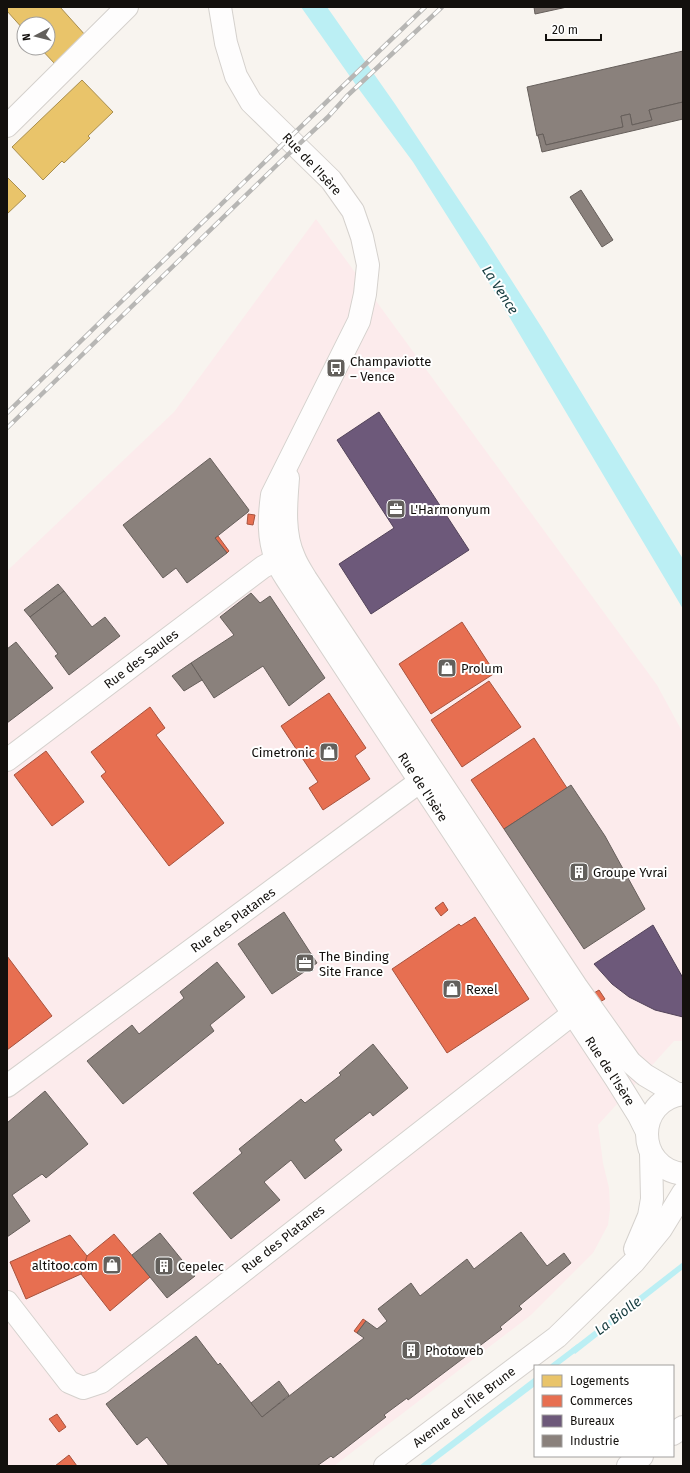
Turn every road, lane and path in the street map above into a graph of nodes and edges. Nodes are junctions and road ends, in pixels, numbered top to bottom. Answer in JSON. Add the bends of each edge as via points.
{"nodes":[{"id":1,"x":127,"y":7,"type":"edge"},
{"id":2,"x":220,"y":7,"type":"edge"},
{"id":3,"x":7,"y":126,"type":"edge"},
{"id":4,"x":290,"y":461,"type":"junction"},
{"id":5,"x":276,"y":560,"type":"junction"},
{"id":6,"x":300,"y":568,"type":"junction"},
{"id":7,"x":7,"y":760,"type":"edge"},
{"id":8,"x":420,"y":783,"type":"junction"},
{"id":9,"x":580,"y":1008,"type":"junction"},
{"id":10,"x":7,"y":1086,"type":"edge"},
{"id":11,"x":680,"y":1094,"type":"edge"},
{"id":12,"x":646,"y":1130,"type":"junction"},
{"id":13,"x":651,"y":1153,"type":"junction"},
{"id":14,"x":683,"y":1174,"type":"edge"},
{"id":15,"x":683,"y":1193,"type":"edge"},
{"id":16,"x":614,"y":1282,"type":"junction"},
{"id":17,"x":7,"y":1302,"type":"edge"},
{"id":18,"x":683,"y":1427,"type":"edge"},
{"id":19,"x":674,"y":1433,"type":"edge"},
{"id":20,"x":641,"y":1457,"type":"edge"},
{"id":21,"x":385,"y":1466,"type":"edge"},
{"id":22,"x":628,"y":1466,"type":"edge"}],
"edges":[{"from":1,"to":3,"type":"main road"},
{"from":2,"to":4,"type":"main road","name":"Rue de l'Isère","via":[[226,43],[236,76],[251,102],[331,180],[353,211],[368,265],[359,321]]},
{"from":4,"to":5,"type":"main road","name":"Rue de l'Isère","via":[[272,495],[269,520]]},
{"from":4,"to":6,"type":"main road","name":"Rue de l'Isère","via":[[286,504],[287,535]]},
{"from":5,"to":6,"type":"main road"},
{"from":5,"to":7,"type":"main road","name":"Rue des Saules","via":[[263,566]]},
{"from":5,"to":8,"type":"main road","name":"Rue de l'Isère"},
{"from":6,"to":9,"type":"main road","name":"Rue de l'Isère"},
{"from":8,"to":9,"type":"main road","name":"Rue de l'Isère"},
{"from":8,"to":10,"type":"main road","name":"Rue des Platanes"},
{"from":9,"to":11,"type":"main road","name":"Rue de l'Isère","via":[[644,1075]]},
{"from":9,"to":12,"type":"main road","name":"Rue de l'Isère"},
{"from":9,"to":17,"type":"main road","name":"Rue des Platanes","via":[[100,1382],[83,1388],[68,1382]]},
{"from":11,"to":12,"type":"main road","via":[[666,1099],[656,1107]]},
{"from":12,"to":13,"type":"main road","name":"Rue de l'Isère"},
{"from":13,"to":14,"type":"main road","via":[[666,1169]]},
{"from":13,"to":16,"type":"main road","name":"Avenue de l'Île Brune","via":[[652,1199],[649,1216],[634,1251]]},
{"from":15,"to":16,"type":"main road","name":"Avenue de l'Île Brune","via":[[661,1229]]},
{"from":16,"to":21,"type":"main road","name":"Avenue de l'Île Brune","via":[[557,1337]]},
{"from":18,"to":19,"type":"main road"},
{"from":20,"to":22,"type":"main road"}]}
